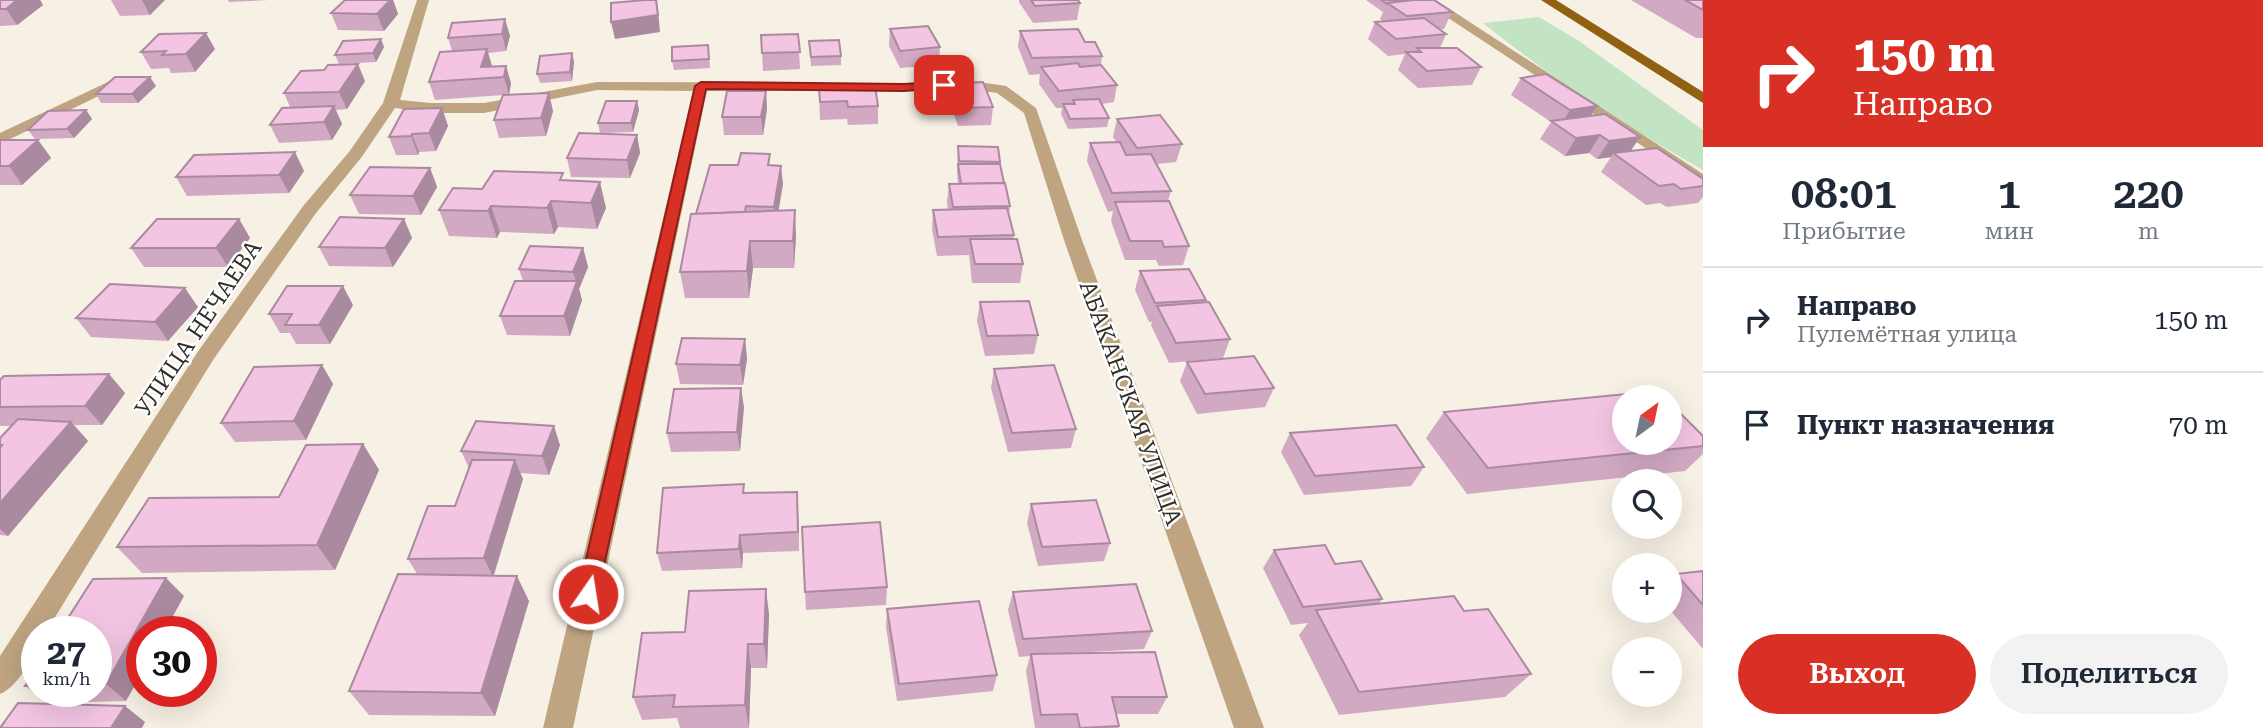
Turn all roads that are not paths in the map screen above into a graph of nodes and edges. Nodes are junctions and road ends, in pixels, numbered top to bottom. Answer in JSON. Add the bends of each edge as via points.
{"nodes":[{"id":1,"x":423,"y":0,"type":"edge"},
{"id":2,"x":1427,"y":0,"type":"edge"},
{"id":3,"x":1547,"y":0,"type":"edge"},
{"id":4,"x":110,"y":85,"type":"edge"},
{"id":5,"x":701,"y":86,"type":"junction"},
{"id":6,"x":1703,"y":100,"type":"edge"},
{"id":7,"x":391,"y":103,"type":"junction"},
{"id":8,"x":0,"y":139,"type":"edge"},
{"id":9,"x":1703,"y":181,"type":"edge"},
{"id":10,"x":0,"y":681,"type":"edge"},
{"id":11,"x":558,"y":728,"type":"edge"},
{"id":12,"x":1249,"y":728,"type":"edge"}],
"edges":[{"from":1,"to":7,"type":"street","name":"УЛИЦА НЕЧАЕВА"},
{"from":2,"to":9,"type":"street"},
{"from":3,"to":6,"type":"main road"},
{"from":4,"to":8,"type":"street"},
{"from":5,"to":7,"type":"street","via":[[597,86],[484,108]]},
{"from":5,"to":11,"type":"street"},
{"from":5,"to":12,"type":"street","name":"АБАКАНСКАЯ УЛИЦА","via":[[965,84],[1001,89],[1031,111]]},
{"from":7,"to":10,"type":"street","name":"УЛИЦА НЕЧАЕВА","via":[[206,355]]}]}
